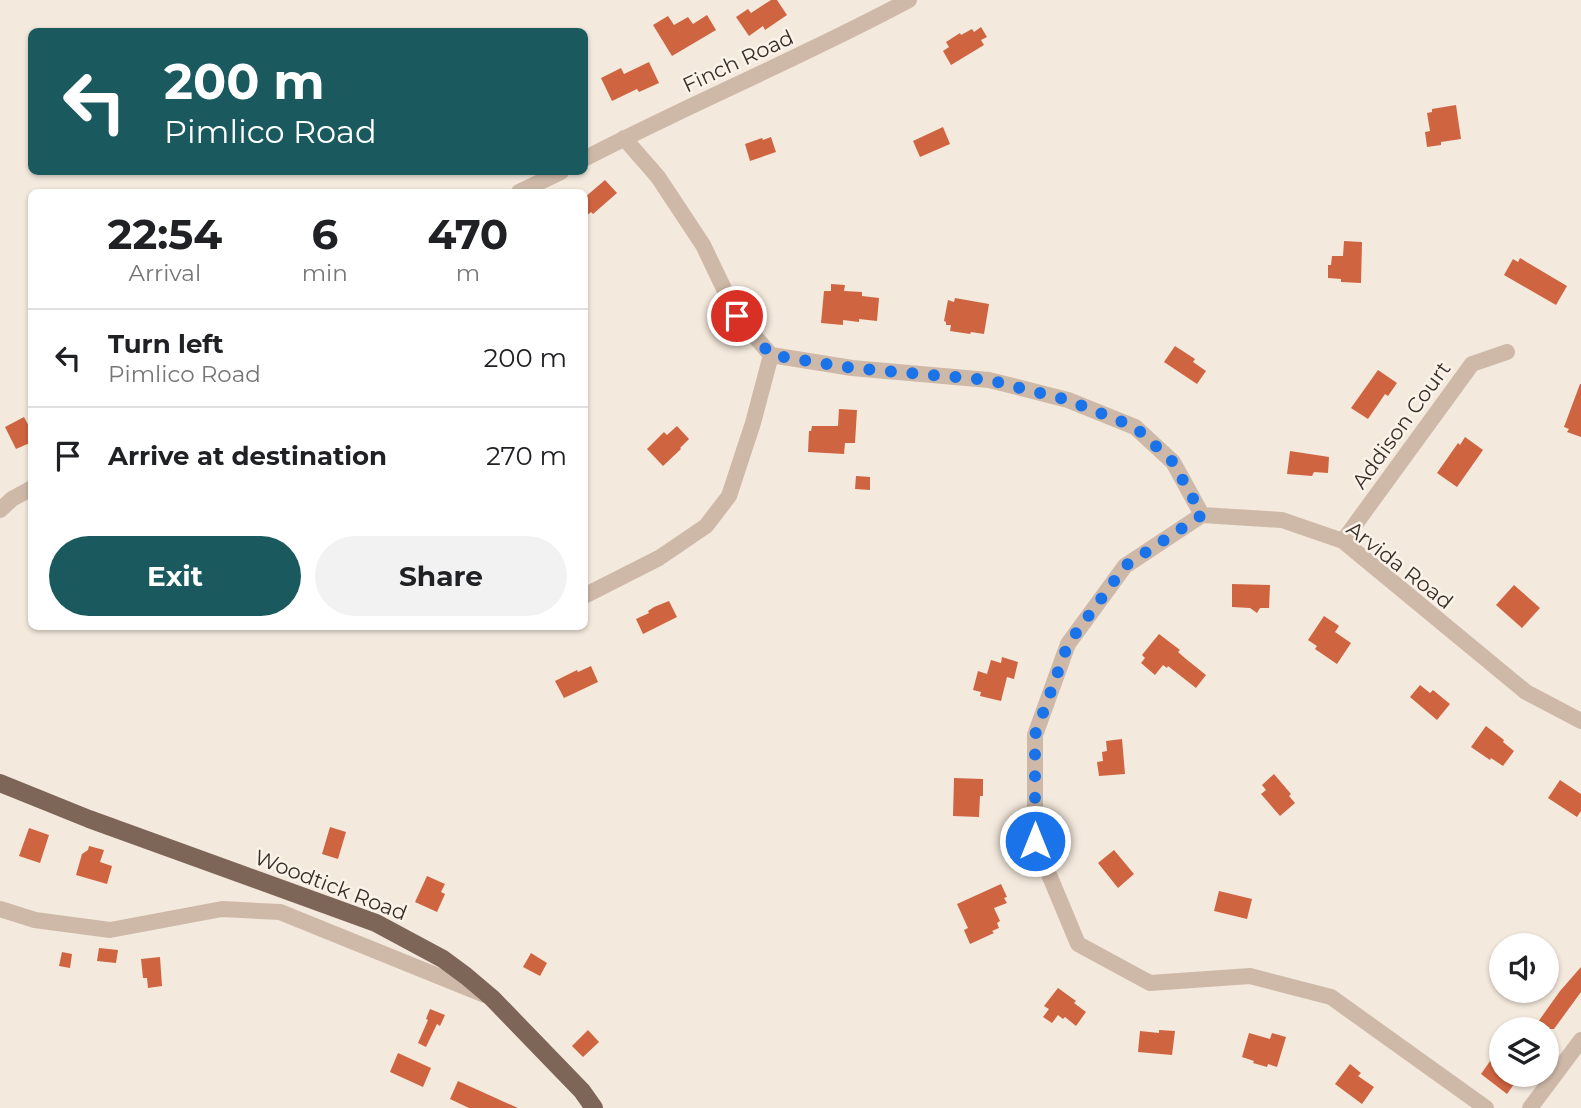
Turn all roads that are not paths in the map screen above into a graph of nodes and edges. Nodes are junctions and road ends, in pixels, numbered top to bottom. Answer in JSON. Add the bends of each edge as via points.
{"nodes":[{"id":1,"x":909,"y":0,"type":"edge"},
{"id":2,"x":624,"y":138,"type":"junction"},
{"id":3,"x":588,"y":157,"type":"edge"},
{"id":4,"x":555,"y":175,"type":"edge"},
{"id":5,"x":525,"y":189,"type":"edge"},
{"id":6,"x":1507,"y":352,"type":"dead end"},
{"id":7,"x":771,"y":355,"type":"junction"},
{"id":8,"x":28,"y":490,"type":"edge"},
{"id":9,"x":0,"y":510,"type":"edge"},
{"id":10,"x":1202,"y":515,"type":"junction"},
{"id":11,"x":1343,"y":541,"type":"junction"},
{"id":12,"x":588,"y":594,"type":"edge"},
{"id":13,"x":1581,"y":721,"type":"edge"},
{"id":14,"x":0,"y":783,"type":"edge"},
{"id":15,"x":0,"y":909,"type":"edge"},
{"id":16,"x":492,"y":998,"type":"junction"},
{"id":17,"x":1581,"y":1040,"type":"edge"},
{"id":18,"x":594,"y":1108,"type":"edge"},
{"id":19,"x":1486,"y":1108,"type":"edge"},
{"id":20,"x":1530,"y":1108,"type":"edge"}],
"edges":[{"from":1,"to":2,"type":"street","name":"Finch Road"},
{"from":2,"to":3,"type":"street","name":"Finch Road"},
{"from":2,"to":7,"type":"street","via":[[658,177],[703,245],[737,316]]},
{"from":4,"to":5,"type":"street"},
{"from":6,"to":11,"type":"street","name":"Addison Court","via":[[1472,364]]},
{"from":7,"to":10,"type":"street","via":[[852,368],[989,380],[1068,400],[1135,427],[1173,462]]},
{"from":7,"to":12,"type":"street","via":[[729,496],[706,526],[659,558]]},
{"from":8,"to":9,"type":"street"},
{"from":10,"to":11,"type":"street","name":"Arvida Road","via":[[1282,520]]},
{"from":10,"to":19,"type":"street","via":[[1125,566],[1068,644],[1035,735],[1035,841],[1078,944],[1150,983],[1250,976],[1331,997]]},
{"from":11,"to":13,"type":"street","name":"Arvida Road","via":[[1526,692]]},
{"from":14,"to":16,"type":"main road","name":"Woodtick Road","via":[[376,923],[443,959]]},
{"from":15,"to":16,"type":"street","via":[[110,930],[222,909],[280,912]]},
{"from":16,"to":18,"type":"main road","name":"Woodtick Road"},
{"from":17,"to":20,"type":"street"}]}
